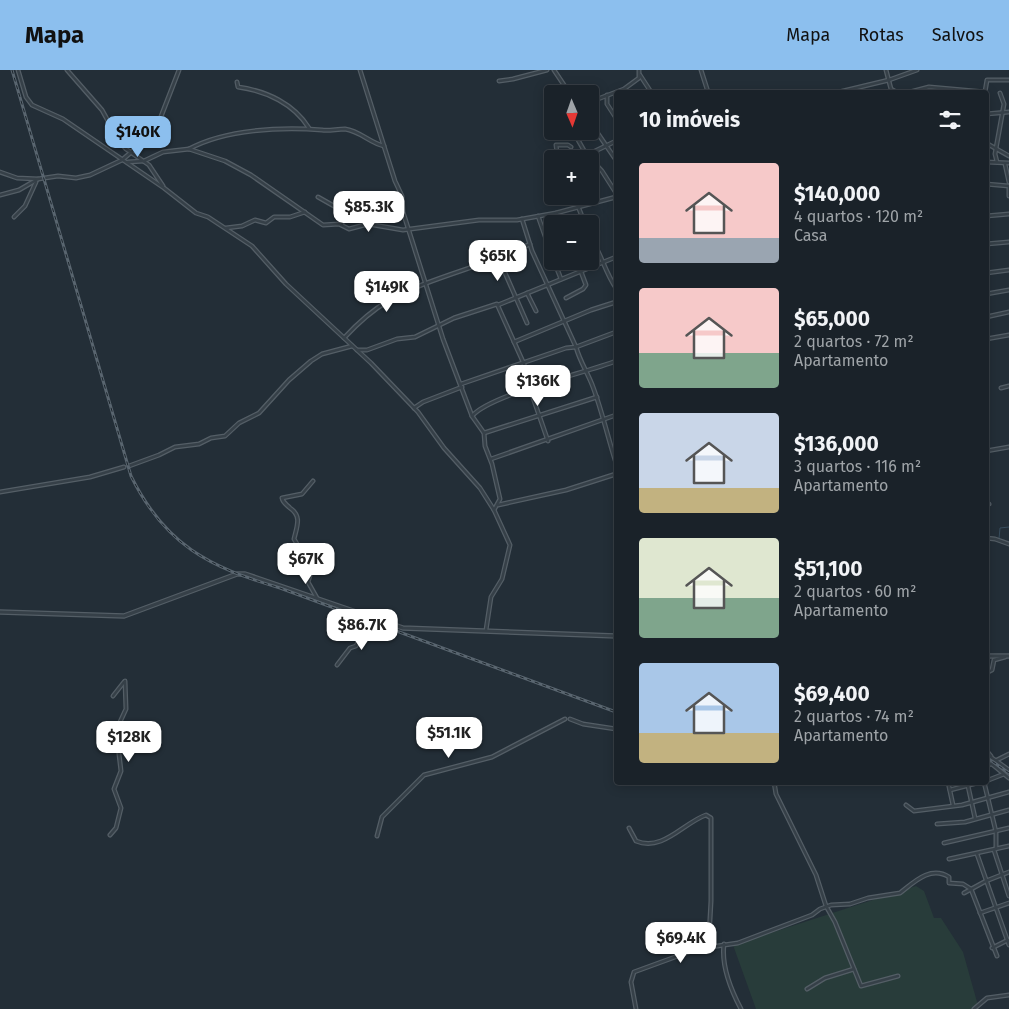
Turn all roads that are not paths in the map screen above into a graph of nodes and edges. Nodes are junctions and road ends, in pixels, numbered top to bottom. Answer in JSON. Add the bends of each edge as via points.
{"nodes":[{"id":1,"x":18,"y":70,"type":"edge"},
{"id":2,"x":67,"y":70,"type":"edge"},
{"id":3,"x":179,"y":70,"type":"edge"},
{"id":4,"x":360,"y":70,"type":"edge"},
{"id":5,"x":547,"y":70,"type":"edge"},
{"id":6,"x":554,"y":70,"type":"edge"},
{"id":7,"x":639,"y":70,"type":"edge"},
{"id":8,"x":701,"y":70,"type":"edge"},
{"id":9,"x":886,"y":70,"type":"edge"},
{"id":10,"x":917,"y":70,"type":"edge"},
{"id":11,"x":640,"y":75,"type":"junction"},
{"id":12,"x":499,"y":80,"type":"dead end"},
{"id":13,"x":889,"y":80,"type":"junction"},
{"id":14,"x":1009,"y":80,"type":"edge"},
{"id":15,"x":237,"y":82,"type":"dead end"},
{"id":16,"x":564,"y":85,"type":"edge"},
{"id":17,"x":624,"y":89,"type":"joint"},
{"id":18,"x":621,"y":90,"type":"edge"},
{"id":19,"x":649,"y":90,"type":"edge"},
{"id":20,"x":707,"y":90,"type":"edge"},
{"id":21,"x":847,"y":90,"type":"edge"},
{"id":22,"x":893,"y":90,"type":"edge"},
{"id":23,"x":916,"y":90,"type":"edge"},
{"id":24,"x":961,"y":90,"type":"edge"},
{"id":25,"x":985,"y":90,"type":"edge"},
{"id":26,"x":614,"y":92,"type":"edge"},
{"id":27,"x":1000,"y":93,"type":"dead end"},
{"id":28,"x":607,"y":94,"type":"junction"},
{"id":29,"x":599,"y":98,"type":"edge"},
{"id":30,"x":1003,"y":112,"type":"junction"},
{"id":31,"x":1009,"y":112,"type":"edge"},
{"id":32,"x":989,"y":114,"type":"edge"},
{"id":33,"x":614,"y":115,"type":"edge"},
{"id":34,"x":309,"y":128,"type":"junction"},
{"id":35,"x":599,"y":136,"type":"edge"},
{"id":36,"x":614,"y":143,"type":"edge"},
{"id":37,"x":989,"y":145,"type":"edge"},
{"id":38,"x":384,"y":146,"type":"junction"},
{"id":39,"x":571,"y":147,"type":"dead end"},
{"id":40,"x":606,"y":147,"type":"junction"},
{"id":41,"x":189,"y":149,"type":"junction"},
{"id":42,"x":996,"y":149,"type":"junction"},
{"id":43,"x":557,"y":150,"type":"edge"},
{"id":44,"x":597,"y":150,"type":"edge"},
{"id":45,"x":131,"y":153,"type":"junction"},
{"id":46,"x":1009,"y":156,"type":"edge"},
{"id":47,"x":614,"y":157,"type":"edge"},
{"id":48,"x":122,"y":160,"type":"junction"},
{"id":49,"x":144,"y":161,"type":"junction"},
{"id":50,"x":989,"y":162,"type":"edge"},
{"id":51,"x":997,"y":162,"type":"junction"},
{"id":52,"x":1009,"y":163,"type":"edge"},
{"id":53,"x":1005,"y":164,"type":"junction"},
{"id":54,"x":599,"y":168,"type":"edge"},
{"id":55,"x":0,"y":172,"type":"edge"},
{"id":56,"x":38,"y":180,"type":"junction"},
{"id":57,"x":989,"y":184,"type":"edge"},
{"id":58,"x":1009,"y":185,"type":"edge"},
{"id":59,"x":164,"y":188,"type":"junction"},
{"id":60,"x":614,"y":192,"type":"edge"},
{"id":61,"x":0,"y":195,"type":"edge"},
{"id":62,"x":614,"y":196,"type":"edge"},
{"id":63,"x":1009,"y":196,"type":"edge"},
{"id":64,"x":318,"y":197,"type":"dead end"},
{"id":65,"x":578,"y":207,"type":"junction"},
{"id":66,"x":306,"y":212,"type":"junction"},
{"id":67,"x":556,"y":213,"type":"joint"},
{"id":68,"x":1009,"y":214,"type":"edge"},
{"id":69,"x":581,"y":215,"type":"edge"},
{"id":70,"x":538,"y":216,"type":"junction"},
{"id":71,"x":989,"y":216,"type":"edge"},
{"id":72,"x":14,"y":217,"type":"dead end"},
{"id":73,"x":522,"y":219,"type":"junction"},
{"id":74,"x":342,"y":225,"type":"junction"},
{"id":75,"x":225,"y":228,"type":"junction"},
{"id":76,"x":410,"y":230,"type":"junction"},
{"id":77,"x":544,"y":233,"type":"edge"},
{"id":78,"x":1009,"y":242,"type":"edge"},
{"id":79,"x":530,"y":244,"type":"junction"},
{"id":80,"x":989,"y":244,"type":"edge"},
{"id":81,"x":599,"y":253,"type":"edge"},
{"id":82,"x":614,"y":258,"type":"edge"},
{"id":83,"x":499,"y":259,"type":"junction"},
{"id":84,"x":604,"y":262,"type":"junction"},
{"id":85,"x":558,"y":270,"type":"edge"},
{"id":86,"x":1009,"y":270,"type":"edge"},
{"id":87,"x":582,"y":271,"type":"junction"},
{"id":88,"x":989,"y":273,"type":"edge"},
{"id":89,"x":561,"y":279,"type":"junction"},
{"id":90,"x":426,"y":283,"type":"junction"},
{"id":91,"x":547,"y":284,"type":"junction"},
{"id":92,"x":614,"y":286,"type":"edge"},
{"id":93,"x":1009,"y":290,"type":"edge"},
{"id":94,"x":527,"y":293,"type":"junction"},
{"id":95,"x":989,"y":293,"type":"edge"},
{"id":96,"x":514,"y":298,"type":"junction"},
{"id":97,"x":566,"y":298,"type":"dead end"},
{"id":98,"x":614,"y":303,"type":"edge"},
{"id":99,"x":498,"y":305,"type":"junction"},
{"id":100,"x":536,"y":311,"type":"dead end"},
{"id":101,"x":1009,"y":312,"type":"edge"},
{"id":102,"x":989,"y":316,"type":"edge"},
{"id":103,"x":564,"y":322,"type":"junction"},
{"id":104,"x":527,"y":323,"type":"dead end"},
{"id":105,"x":439,"y":325,"type":"junction"},
{"id":106,"x":614,"y":333,"type":"edge"},
{"id":107,"x":1009,"y":336,"type":"edge"},
{"id":108,"x":344,"y":338,"type":"junction"},
{"id":109,"x":989,"y":339,"type":"edge"},
{"id":110,"x":514,"y":342,"type":"junction"},
{"id":111,"x":352,"y":346,"type":"junction"},
{"id":112,"x":576,"y":348,"type":"junction"},
{"id":113,"x":357,"y":350,"type":"junction"},
{"id":114,"x":614,"y":362,"type":"edge"},
{"id":115,"x":524,"y":364,"type":"junction"},
{"id":116,"x":587,"y":370,"type":"junction"},
{"id":117,"x":461,"y":386,"type":"junction"},
{"id":118,"x":1009,"y":386,"type":"edge"},
{"id":119,"x":1001,"y":388,"type":"dead end"},
{"id":120,"x":530,"y":389,"type":"junction"},
{"id":121,"x":597,"y":397,"type":"junction"},
{"id":122,"x":414,"y":408,"type":"junction"},
{"id":123,"x":472,"y":416,"type":"junction"},
{"id":124,"x":539,"y":416,"type":"junction"},
{"id":125,"x":614,"y":416,"type":"edge"},
{"id":126,"x":603,"y":420,"type":"junction"},
{"id":127,"x":484,"y":433,"type":"junction"},
{"id":128,"x":548,"y":441,"type":"junction"},
{"id":129,"x":612,"y":446,"type":"joint"},
{"id":130,"x":1009,"y":447,"type":"edge"},
{"id":131,"x":989,"y":450,"type":"edge"},
{"id":132,"x":614,"y":454,"type":"edge"},
{"id":133,"x":491,"y":459,"type":"junction"},
{"id":134,"x":129,"y":466,"type":"dead end"},
{"id":135,"x":124,"y":467,"type":"dead end"},
{"id":136,"x":614,"y":475,"type":"edge"},
{"id":137,"x":313,"y":481,"type":"dead end"},
{"id":138,"x":0,"y":492,"type":"edge"},
{"id":139,"x":498,"y":505,"type":"junction"},
{"id":140,"x":494,"y":510,"type":"junction"},
{"id":141,"x":989,"y":538,"type":"edge"},
{"id":142,"x":1009,"y":544,"type":"edge"},
{"id":143,"x":317,"y":598,"type":"junction"},
{"id":144,"x":0,"y":612,"type":"edge"},
{"id":145,"x":368,"y":622,"type":"dead end"},
{"id":146,"x":486,"y":630,"type":"junction"},
{"id":147,"x":614,"y":636,"type":"edge"},
{"id":148,"x":989,"y":656,"type":"edge"},
{"id":149,"x":1007,"y":656,"type":"edge"},
{"id":150,"x":337,"y":665,"type":"dead end"},
{"id":151,"x":989,"y":672,"type":"edge"},
{"id":152,"x":113,"y":696,"type":"dead end"},
{"id":153,"x":565,"y":719,"type":"dead end"},
{"id":154,"x":570,"y":719,"type":"dead end"},
{"id":155,"x":614,"y":729,"type":"edge"},
{"id":156,"x":989,"y":754,"type":"edge"},
{"id":157,"x":1009,"y":754,"type":"edge"},
{"id":158,"x":992,"y":758,"type":"junction"},
{"id":159,"x":996,"y":760,"type":"junction"},
{"id":160,"x":989,"y":764,"type":"edge"},
{"id":161,"x":992,"y":764,"type":"junction"},
{"id":162,"x":1009,"y":770,"type":"edge"},
{"id":163,"x":1004,"y":774,"type":"junction"},
{"id":164,"x":1009,"y":778,"type":"edge"},
{"id":165,"x":989,"y":780,"type":"edge"},
{"id":166,"x":774,"y":785,"type":"edge"},
{"id":167,"x":949,"y":785,"type":"edge"},
{"id":168,"x":972,"y":785,"type":"edge"},
{"id":169,"x":985,"y":785,"type":"edge"},
{"id":170,"x":968,"y":786,"type":"junction"},
{"id":171,"x":950,"y":790,"type":"junction"},
{"id":172,"x":1009,"y":792,"type":"edge"},
{"id":173,"x":987,"y":799,"type":"junction"},
{"id":174,"x":971,"y":803,"type":"junction"},
{"id":175,"x":906,"y":805,"type":"dead end"},
{"id":176,"x":953,"y":806,"type":"junction"},
{"id":177,"x":1009,"y":810,"type":"edge"},
{"id":178,"x":991,"y":815,"type":"junction"},
{"id":179,"x":975,"y":819,"type":"junction"},
{"id":180,"x":937,"y":824,"type":"dead end"},
{"id":181,"x":629,"y":828,"type":"dead end"},
{"id":182,"x":1009,"y":828,"type":"edge"},
{"id":183,"x":996,"y":832,"type":"junction"},
{"id":184,"x":110,"y":835,"type":"dead end"},
{"id":185,"x":377,"y":836,"type":"dead end"},
{"id":186,"x":944,"y":843,"type":"dead end"},
{"id":187,"x":1009,"y":846,"type":"edge"},
{"id":188,"x":995,"y":849,"type":"junction"},
{"id":189,"x":977,"y":854,"type":"junction"},
{"id":190,"x":950,"y":859,"type":"dead end"},
{"id":191,"x":1009,"y":872,"type":"edge"},
{"id":192,"x":1001,"y":874,"type":"junction"},
{"id":193,"x":986,"y":881,"type":"junction"},
{"id":194,"x":971,"y":889,"type":"junction"},
{"id":195,"x":964,"y":893,"type":"dead end"},
{"id":196,"x":1009,"y":896,"type":"edge"},
{"id":197,"x":1009,"y":903,"type":"edge"},
{"id":198,"x":826,"y":906,"type":"junction"},
{"id":199,"x":994,"y":907,"type":"junction"},
{"id":200,"x":980,"y":914,"type":"junction"},
{"id":201,"x":1008,"y":940,"type":"edge"},
{"id":202,"x":724,"y":944,"type":"junction"},
{"id":203,"x":1009,"y":945,"type":"edge"},
{"id":204,"x":704,"y":948,"type":"junction"},
{"id":205,"x":992,"y":948,"type":"junction"},
{"id":206,"x":997,"y":956,"type":"dead end"},
{"id":207,"x":854,"y":969,"type":"junction"},
{"id":208,"x":898,"y":976,"type":"dead end"},
{"id":209,"x":807,"y":989,"type":"dead end"},
{"id":210,"x":1009,"y":995,"type":"edge"},
{"id":211,"x":636,"y":1009,"type":"edge"},
{"id":212,"x":741,"y":1009,"type":"edge"},
{"id":213,"x":974,"y":1009,"type":"edge"}],
"edges":[{"from":1,"to":48,"type":"street","via":[[26,97],[32,105],[63,119]]},
{"from":2,"to":45,"type":"street","via":[[90,94],[119,141]]},
{"from":3,"to":45,"type":"street","via":[[155,132]]},
{"from":4,"to":38,"type":"street"},
{"from":5,"to":12,"type":"street"},
{"from":6,"to":16,"type":"street"},
{"from":7,"to":11,"type":"street"},
{"from":8,"to":20,"type":"street"},
{"from":9,"to":13,"type":"street"},
{"from":10,"to":13,"type":"street"},
{"from":11,"to":17,"type":"street","via":[[636,82]]},
{"from":11,"to":19,"type":"street"},
{"from":13,"to":21,"type":"street"},
{"from":13,"to":22,"type":"street"},
{"from":14,"to":25,"type":"street","via":[[987,80]]},
{"from":15,"to":34,"type":"street","via":[[238,87],[284,101],[306,121]]},
{"from":17,"to":18,"type":"street"},
{"from":23,"to":24,"type":"street","via":[[926,87]]},
{"from":26,"to":28,"type":"street"},
{"from":27,"to":30,"type":"street"},
{"from":28,"to":29,"type":"street"},
{"from":28,"to":33,"type":"street","via":[[607,104]]},
{"from":30,"to":31,"type":"street"},
{"from":30,"to":32,"type":"street"},
{"from":30,"to":42,"type":"street"},
{"from":34,"to":38,"type":"street","via":[[344,129]]},
{"from":34,"to":41,"type":"street","via":[[225,136],[202,141]]},
{"from":35,"to":40,"type":"street"},
{"from":36,"to":40,"type":"street"},
{"from":37,"to":42,"type":"street"},
{"from":38,"to":76,"type":"street"},
{"from":39,"to":43,"type":"street","via":[[556,145]]},
{"from":40,"to":44,"type":"street"},
{"from":40,"to":47,"type":"street"},
{"from":41,"to":49,"type":"street","via":[[163,152]]},
{"from":41,"to":66,"type":"street","via":[[251,174]]},
{"from":42,"to":46,"type":"street"},
{"from":42,"to":51,"type":"street"},
{"from":45,"to":48,"type":"street"},
{"from":45,"to":49,"type":"street"},
{"from":48,"to":49,"type":"street"},
{"from":48,"to":56,"type":"street","via":[[82,177],[51,176]]},
{"from":48,"to":59,"type":"street"},
{"from":49,"to":59,"type":"street","via":[[154,170]]},
{"from":50,"to":51,"type":"street"},
{"from":51,"to":53,"type":"street"},
{"from":52,"to":53,"type":"street"},
{"from":53,"to":58,"type":"street"},
{"from":54,"to":60,"type":"street"},
{"from":55,"to":56,"type":"street"},
{"from":56,"to":61,"type":"street"},
{"from":56,"to":72,"type":"street"},
{"from":57,"to":58,"type":"street"},
{"from":58,"to":63,"type":"street"},
{"from":59,"to":75,"type":"street","via":[[196,213]]},
{"from":62,"to":65,"type":"street"},
{"from":64,"to":74,"type":"street","via":[[341,210]]},
{"from":65,"to":67,"type":"street"},
{"from":65,"to":69,"type":"street"},
{"from":66,"to":74,"type":"street","via":[[323,225]]},
{"from":66,"to":75,"type":"street","via":[[274,218],[266,223],[255,220]]},
{"from":67,"to":70,"type":"street"},
{"from":68,"to":71,"type":"street"},
{"from":70,"to":73,"type":"street"},
{"from":70,"to":77,"type":"street"},
{"from":73,"to":76,"type":"street","via":[[457,222]]},
{"from":73,"to":79,"type":"street"},
{"from":74,"to":76,"type":"street","via":[[349,229],[368,224]]},
{"from":75,"to":108,"type":"street","via":[[252,246],[286,284]]},
{"from":76,"to":90,"type":"street"},
{"from":78,"to":80,"type":"street"},
{"from":79,"to":83,"type":"street"},
{"from":79,"to":91,"type":"street"},
{"from":81,"to":84,"type":"street"},
{"from":82,"to":84,"type":"street"},
{"from":83,"to":90,"type":"street"},
{"from":83,"to":96,"type":"street"},
{"from":84,"to":87,"type":"street"},
{"from":84,"to":92,"type":"street"},
{"from":85,"to":89,"type":"street"},
{"from":86,"to":88,"type":"street"},
{"from":87,"to":89,"type":"street"},
{"from":87,"to":97,"type":"street","via":[[585,288]]},
{"from":89,"to":91,"type":"street"},
{"from":90,"to":105,"type":"street"},
{"from":90,"to":108,"type":"street","via":[[367,315]]},
{"from":91,"to":94,"type":"street"},
{"from":91,"to":103,"type":"street"},
{"from":93,"to":95,"type":"street"},
{"from":94,"to":96,"type":"street"},
{"from":94,"to":100,"type":"street"},
{"from":96,"to":99,"type":"street"},
{"from":96,"to":104,"type":"street"},
{"from":98,"to":103,"type":"street"},
{"from":99,"to":105,"type":"street"},
{"from":99,"to":110,"type":"street"},
{"from":101,"to":102,"type":"street"},
{"from":103,"to":110,"type":"street"},
{"from":103,"to":112,"type":"street"},
{"from":105,"to":113,"type":"street","via":[[415,337]]},
{"from":105,"to":117,"type":"street"},
{"from":106,"to":112,"type":"street"},
{"from":107,"to":109,"type":"street"},
{"from":108,"to":111,"type":"street"},
{"from":110,"to":115,"type":"street"},
{"from":111,"to":113,"type":"street"},
{"from":111,"to":134,"type":"street","via":[[322,354],[311,361],[259,413],[225,436],[175,447]]},
{"from":112,"to":115,"type":"street","via":[[566,348]]},
{"from":112,"to":116,"type":"street","via":[[579,361]]},
{"from":113,"to":122,"type":"street"},
{"from":114,"to":116,"type":"street"},
{"from":115,"to":117,"type":"street"},
{"from":115,"to":120,"type":"street"},
{"from":116,"to":120,"type":"street"},
{"from":116,"to":121,"type":"street"},
{"from":117,"to":122,"type":"street"},
{"from":117,"to":123,"type":"street"},
{"from":118,"to":119,"type":"street"},
{"from":120,"to":123,"type":"street","via":[[484,406]]},
{"from":120,"to":124,"type":"street"},
{"from":121,"to":124,"type":"street"},
{"from":121,"to":126,"type":"street"},
{"from":122,"to":140,"type":"street","via":[[480,488]]},
{"from":123,"to":127,"type":"street"},
{"from":124,"to":127,"type":"street"},
{"from":124,"to":128,"type":"street"},
{"from":125,"to":126,"type":"street"},
{"from":126,"to":128,"type":"street"},
{"from":126,"to":129,"type":"street"},
{"from":127,"to":133,"type":"street"},
{"from":128,"to":133,"type":"street"},
{"from":129,"to":132,"type":"street"},
{"from":130,"to":131,"type":"street"},
{"from":133,"to":139,"type":"street","via":[[500,499]]},
{"from":135,"to":138,"type":"street","via":[[90,477]]},
{"from":136,"to":139,"type":"street","via":[[550,494]]},
{"from":137,"to":143,"type":"street","via":[[302,494],[282,498],[284,504],[297,513],[294,538],[312,569],[308,582]]},
{"from":139,"to":140,"type":"street"},
{"from":140,"to":146,"type":"street","via":[[510,550],[502,579],[491,597]]},
{"from":141,"to":142,"type":"street"},
{"from":143,"to":144,"type":"street","via":[[257,577],[237,574],[124,616]]},
{"from":143,"to":146,"type":"street","via":[[404,628]]},
{"from":145,"to":150,"type":"street","via":[[356,646],[350,648]]},
{"from":146,"to":147,"type":"street"},
{"from":148,"to":149,"type":"street"},
{"from":149,"to":151,"type":"street","via":[[994,660]]},
{"from":152,"to":184,"type":"street","via":[[125,681],[127,706],[117,738],[121,771],[114,790],[121,808],[116,828]]},
{"from":153,"to":185,"type":"street","via":[[492,758],[424,775],[382,817]]},
{"from":154,"to":155,"type":"street"},
{"from":156,"to":158,"type":"street"},
{"from":157,"to":159,"type":"street"},
{"from":158,"to":159,"type":"street"},
{"from":158,"to":161,"type":"street"},
{"from":159,"to":162,"type":"street"},
{"from":160,"to":161,"type":"street"},
{"from":161,"to":163,"type":"street"},
{"from":163,"to":164,"type":"street"},
{"from":163,"to":165,"type":"street"},
{"from":166,"to":198,"type":"street","via":[[816,875]]},
{"from":167,"to":171,"type":"street"},
{"from":168,"to":170,"type":"street"},
{"from":169,"to":173,"type":"street"},
{"from":170,"to":171,"type":"street"},
{"from":170,"to":174,"type":"street"},
{"from":171,"to":176,"type":"street"},
{"from":172,"to":173,"type":"street"},
{"from":173,"to":174,"type":"street"},
{"from":173,"to":178,"type":"street"},
{"from":174,"to":176,"type":"street"},
{"from":174,"to":179,"type":"street"},
{"from":175,"to":176,"type":"street","via":[[911,812]]},
{"from":177,"to":178,"type":"street"},
{"from":178,"to":179,"type":"street"},
{"from":178,"to":183,"type":"street"},
{"from":179,"to":180,"type":"street"},
{"from":181,"to":204,"type":"street","via":[[636,841],[646,844],[675,835],[683,826],[701,816],[711,818],[711,901],[709,937]]},
{"from":182,"to":183,"type":"street"},
{"from":183,"to":186,"type":"street"},
{"from":183,"to":188,"type":"street"},
{"from":187,"to":188,"type":"street"},
{"from":188,"to":189,"type":"street"},
{"from":188,"to":192,"type":"street"},
{"from":189,"to":190,"type":"street"},
{"from":189,"to":193,"type":"street"},
{"from":191,"to":192,"type":"street"},
{"from":192,"to":193,"type":"street"},
{"from":192,"to":196,"type":"street"},
{"from":193,"to":194,"type":"street"},
{"from":193,"to":199,"type":"street"},
{"from":194,"to":195,"type":"street"},
{"from":194,"to":198,"type":"street","via":[[963,884],[949,883],[946,875],[929,874],[909,883],[900,893]]},
{"from":194,"to":200,"type":"street"},
{"from":197,"to":199,"type":"street"},
{"from":198,"to":202,"type":"street","via":[[812,916],[743,941]]},
{"from":198,"to":207,"type":"street"},
{"from":199,"to":200,"type":"street"},
{"from":199,"to":201,"type":"street"},
{"from":200,"to":205,"type":"street"},
{"from":201,"to":203,"type":"street"},
{"from":201,"to":205,"type":"street"},
{"from":202,"to":204,"type":"street"},
{"from":202,"to":212,"type":"street","via":[[725,971]]},
{"from":204,"to":211,"type":"street","via":[[632,974]]},
{"from":205,"to":206,"type":"street"},
{"from":207,"to":208,"type":"street","via":[[863,987]]},
{"from":207,"to":209,"type":"street","via":[[825,978]]},
{"from":210,"to":213,"type":"street","via":[[987,998]]}]}
